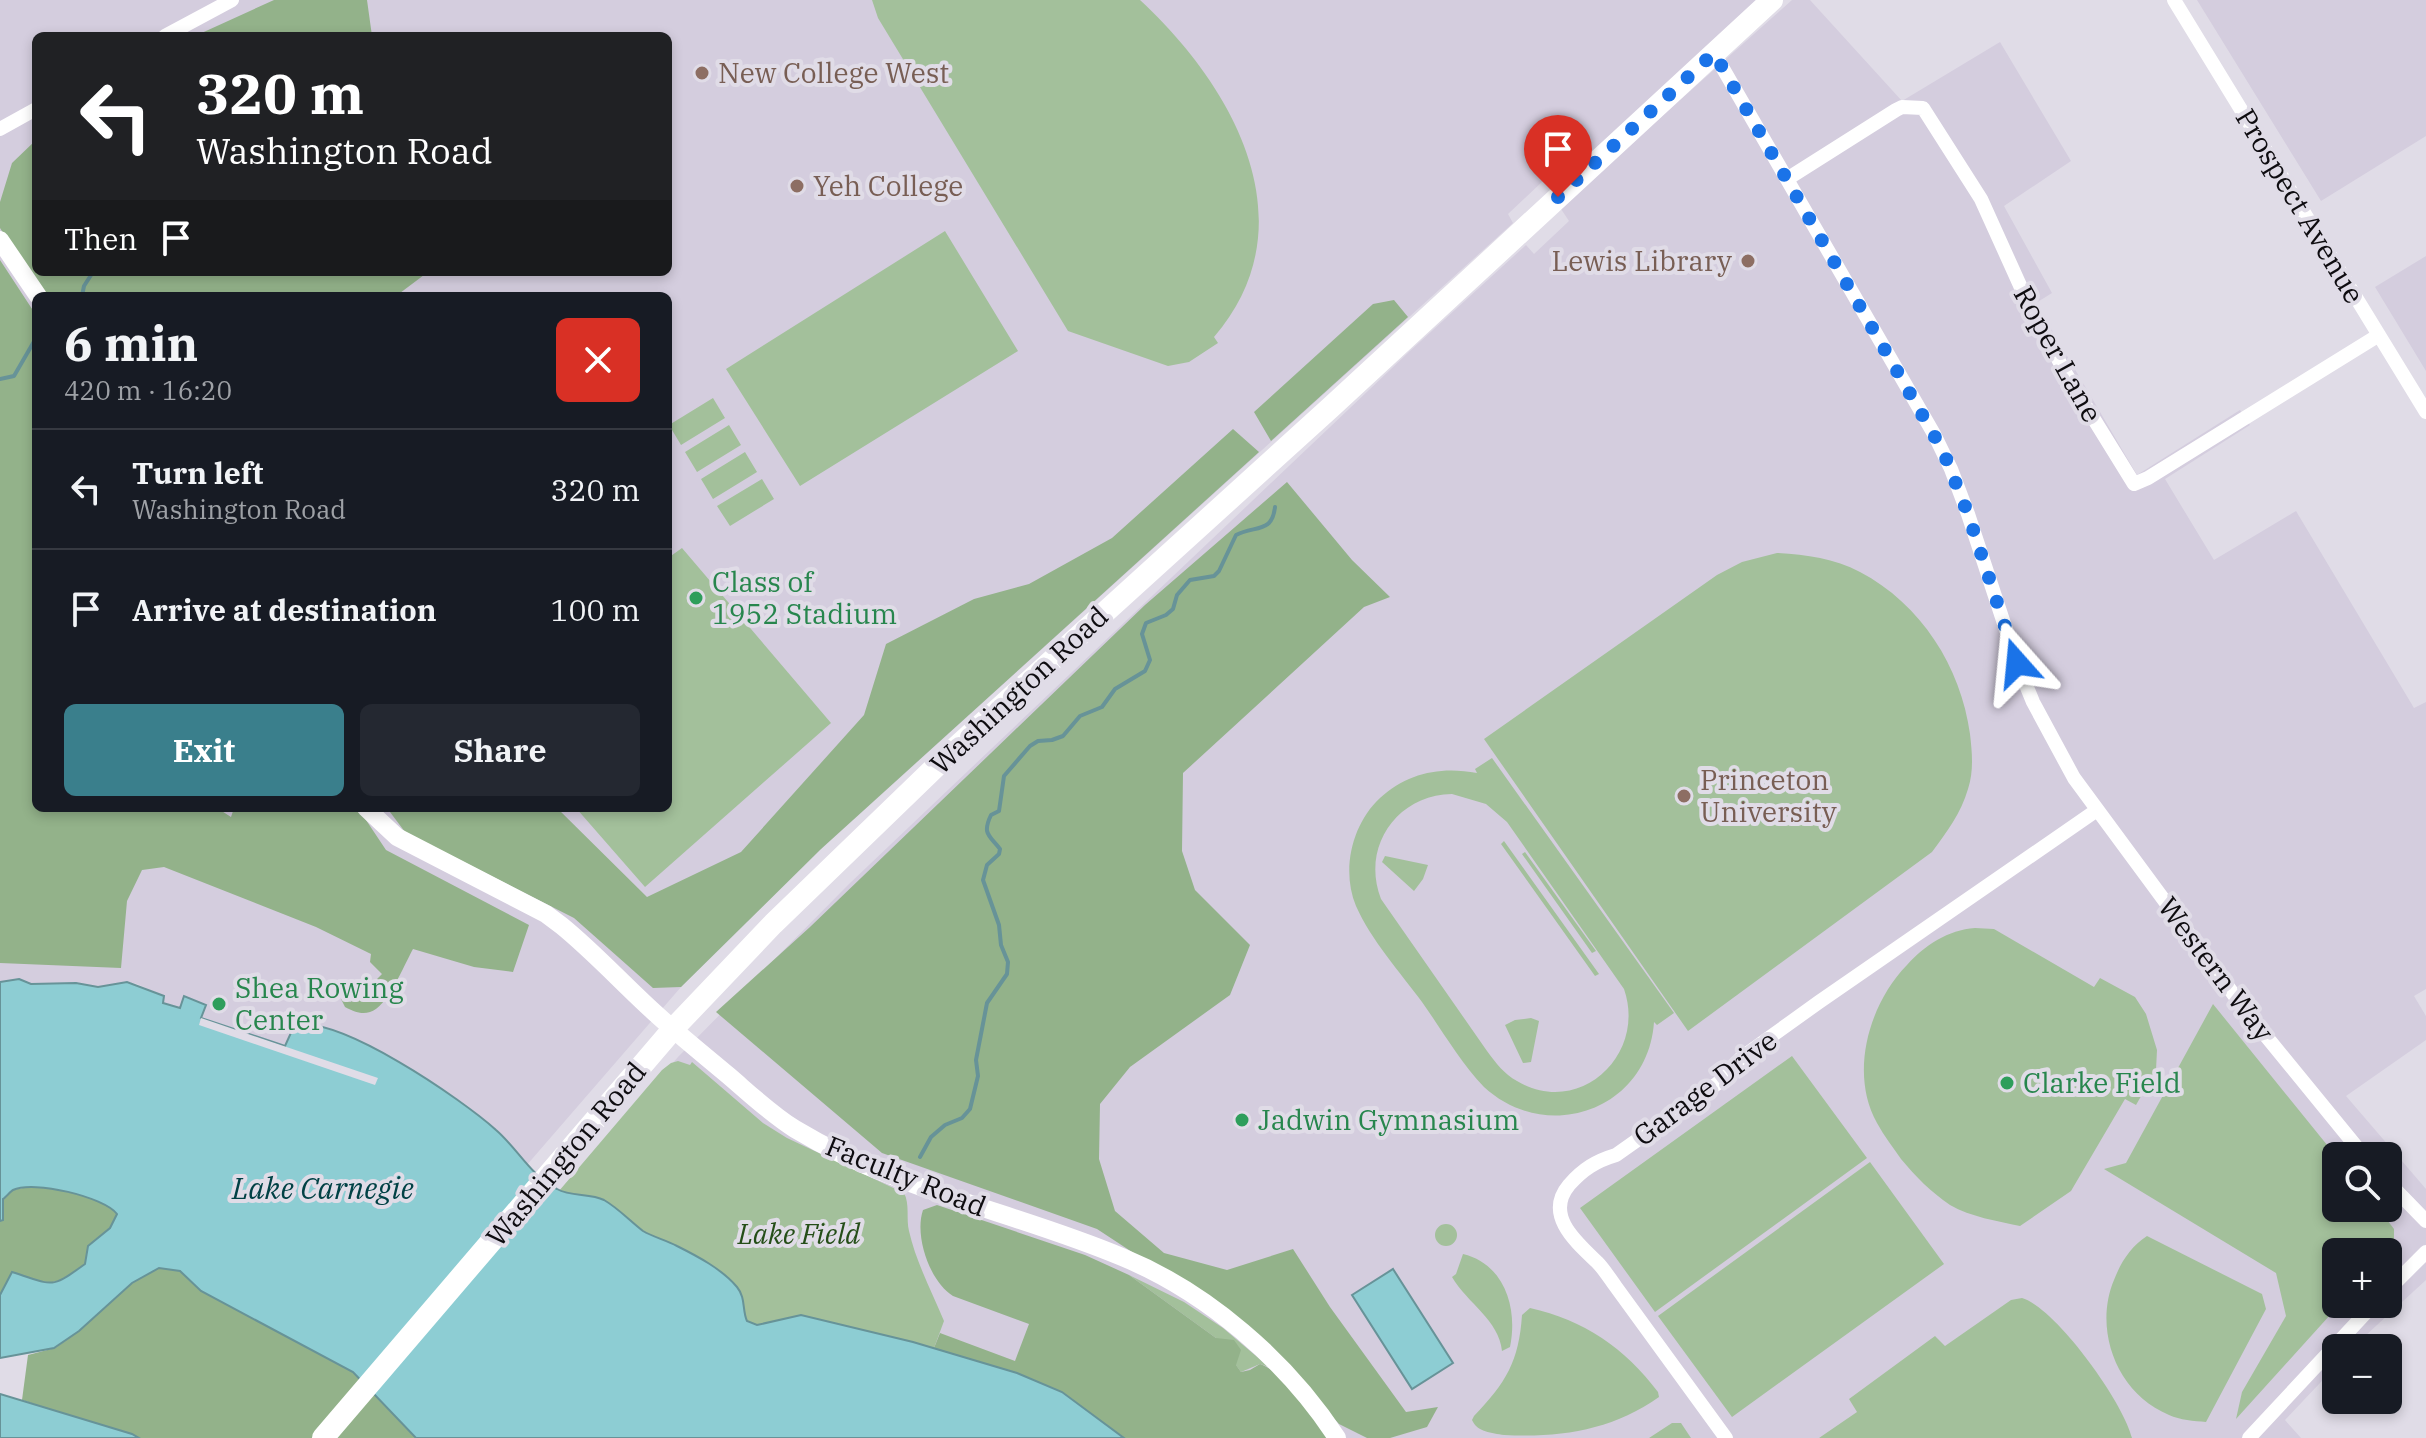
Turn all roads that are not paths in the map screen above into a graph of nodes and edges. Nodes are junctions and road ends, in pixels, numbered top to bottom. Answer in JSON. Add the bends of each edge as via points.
{"nodes":[{"id":1,"x":232,"y":0,"type":"edge"},
{"id":2,"x":1772,"y":0,"type":"edge"},
{"id":3,"x":2174,"y":0,"type":"edge"},
{"id":4,"x":172,"y":32,"type":"edge"},
{"id":5,"x":1714,"y":53,"type":"junction"},
{"id":6,"x":32,"y":111,"type":"edge"},
{"id":7,"x":1,"y":130,"type":"edge"},
{"id":8,"x":1787,"y":179,"type":"junction"},
{"id":9,"x":0,"y":240,"type":"edge"},
{"id":10,"x":35,"y":292,"type":"edge"},
{"id":11,"x":2379,"y":335,"type":"junction"},
{"id":12,"x":2426,"y":412,"type":"edge"},
{"id":13,"x":2097,"y":810,"type":"junction"},
{"id":14,"x":370,"y":812,"type":"edge"},
{"id":15,"x":673,"y":1029,"type":"junction"},
{"id":16,"x":2353,"y":1142,"type":"edge"},
{"id":17,"x":2402,"y":1196,"type":"edge"},
{"id":18,"x":2426,"y":1221,"type":"edge"},
{"id":19,"x":2426,"y":1252,"type":"edge"},
{"id":20,"x":2402,"y":1276,"type":"edge"},
{"id":21,"x":2361,"y":1318,"type":"edge"},
{"id":22,"x":323,"y":1438,"type":"edge"},
{"id":23,"x":1337,"y":1438,"type":"edge"},
{"id":24,"x":1726,"y":1438,"type":"edge"},
{"id":25,"x":2249,"y":1438,"type":"edge"}],
"edges":[{"from":1,"to":4,"type":"street"},
{"from":2,"to":5,"type":"main road","name":"Washington Road"},
{"from":3,"to":11,"type":"street","name":"Prospect Avenue"},
{"from":5,"to":8,"type":"street","name":"Western Way"},
{"from":5,"to":15,"type":"main road","name":"Washington Road","via":[[951,752]]},
{"from":6,"to":7,"type":"street"},
{"from":8,"to":11,"type":"street","name":"Roper Lane","via":[[1896,110],[1923,108],[1981,199],[2050,346],[2134,484]]},
{"from":8,"to":13,"type":"street","name":"Western Way","via":[[1951,469],[2033,702]]},
{"from":9,"to":10,"type":"street"},
{"from":11,"to":12,"type":"street","name":"Prospect Avenue"},
{"from":13,"to":16,"type":"street","name":"Western Way","via":[[2248,1014]]},
{"from":13,"to":24,"type":"street","name":"Garage Drive","via":[[1793,1020],[1741,1058],[1718,1083],[1616,1155],[1598,1160],[1563,1192],[1559,1215],[1572,1239],[1607,1275]]},
{"from":14,"to":15,"type":"street","name":"Faculty Road","via":[[397,837],[554,920]]},
{"from":15,"to":22,"type":"main road","name":"Washington Road"},
{"from":15,"to":23,"type":"street","name":"Faculty Road","via":[[769,1110],[831,1148],[920,1189],[1119,1255],[1179,1287],[1282,1370]]},
{"from":17,"to":18,"type":"street"},
{"from":19,"to":20,"type":"street"},
{"from":21,"to":25,"type":"street"}]}
